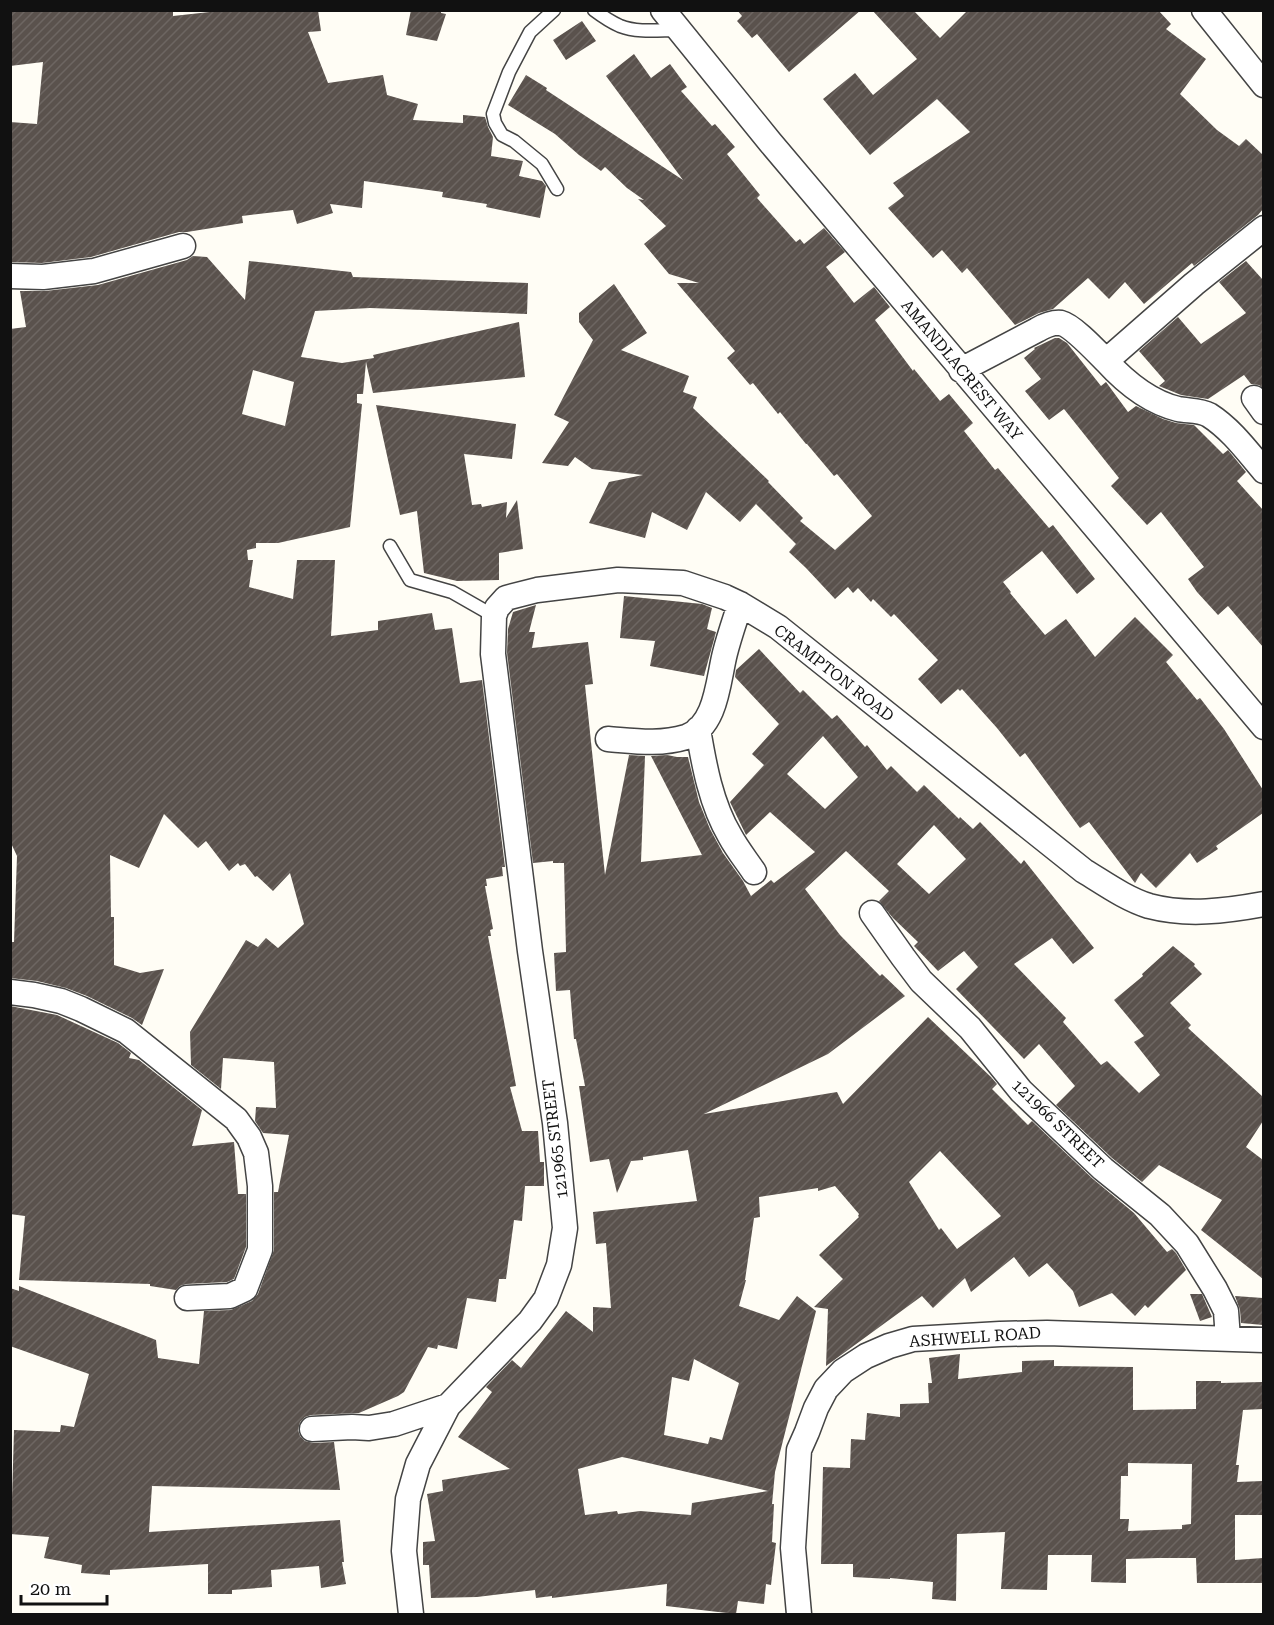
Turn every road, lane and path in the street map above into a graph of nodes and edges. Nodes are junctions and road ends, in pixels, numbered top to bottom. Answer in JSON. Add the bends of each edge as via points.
{"nodes":[{"id":1,"x":554,"y":10,"type":"edge"},
{"id":2,"x":594,"y":10,"type":"edge"},
{"id":3,"x":663,"y":10,"type":"edge"},
{"id":4,"x":1204,"y":10,"type":"edge"},
{"id":5,"x":679,"y":30,"type":"junction"},
{"id":6,"x":1263,"y":85,"type":"edge"},
{"id":7,"x":557,"y":189,"type":"dead end"},
{"id":8,"x":1263,"y":228,"type":"edge"},
{"id":9,"x":183,"y":246,"type":"dead end"},
{"id":10,"x":10,"y":276,"type":"edge"},
{"id":11,"x":1106,"y":361,"type":"junction"},
{"id":12,"x":961,"y":370,"type":"junction"},
{"id":13,"x":1263,"y":471,"type":"edge"},
{"id":14,"x":390,"y":546,"type":"dead end"},
{"id":15,"x":740,"y":604,"type":"junction"},
{"id":16,"x":494,"y":616,"type":"junction"},
{"id":17,"x":1263,"y":728,"type":"edge"},
{"id":18,"x":698,"y":729,"type":"junction"},
{"id":19,"x":608,"y":739,"type":"dead end"},
{"id":20,"x":754,"y":872,"type":"dead end"},
{"id":21,"x":1263,"y":904,"type":"edge"},
{"id":22,"x":872,"y":913,"type":"dead end"},
{"id":23,"x":10,"y":992,"type":"edge"},
{"id":24,"x":187,"y":1298,"type":"dead end"},
{"id":25,"x":1228,"y":1339,"type":"junction"},
{"id":26,"x":1263,"y":1340,"type":"edge"},
{"id":27,"x":448,"y":1406,"type":"junction"},
{"id":28,"x":312,"y":1429,"type":"dead end"},
{"id":29,"x":411,"y":1614,"type":"edge"},
{"id":30,"x":799,"y":1614,"type":"edge"}],
"edges":[{"from":1,"to":7,"type":"lane","via":[[530,32],[493,114],[502,135],[542,164]]},
{"from":2,"to":5,"type":"lane","via":[[632,29]]},
{"from":3,"to":5,"type":"street","name":"AMANDLACREST WAY"},
{"from":4,"to":6,"type":"street"},
{"from":5,"to":12,"type":"street","name":"AMANDLACREST WAY"},
{"from":8,"to":11,"type":"street"},
{"from":9,"to":10,"type":"street","via":[[94,271]]},
{"from":11,"to":12,"type":"street","via":[[1060,323],[1048,324]]},
{"from":11,"to":13,"type":"street","via":[[1143,394],[1179,409],[1207,414],[1227,429]]},
{"from":12,"to":17,"type":"street","name":"AMANDLACREST WAY"},
{"from":14,"to":16,"type":"lane","via":[[410,580],[452,592]]},
{"from":15,"to":16,"type":"street","name":"CRAMPTON ROAD","via":[[683,583],[618,580],[506,598]]},
{"from":15,"to":18,"type":"street","via":[[713,707]]},
{"from":15,"to":21,"type":"street","name":"CRAMPTON ROAD","via":[[778,627],[1084,871],[1125,896],[1148,906],[1177,911],[1214,912]]},
{"from":16,"to":27,"type":"street","name":"121965 STREET","via":[[493,654],[555,1123],[565,1228],[559,1265],[546,1299],[530,1321]]},
{"from":18,"to":19,"type":"street","via":[[688,736],[662,741]]},
{"from":18,"to":20,"type":"street","via":[[717,808],[729,835]]},
{"from":22,"to":25,"type":"street","name":"121966 STREET","via":[[921,981],[970,1028],[1021,1091],[1103,1169],[1160,1215],[1187,1244],[1226,1311]]},
{"from":23,"to":24,"type":"street","via":[[60,1001],[126,1031],[236,1119],[249,1137],[259,1167],[260,1250],[244,1289],[230,1296]]},
{"from":25,"to":26,"type":"street","name":"ASHWELL ROAD"},
{"from":25,"to":30,"type":"street","name":"ASHWELL ROAD","via":[[1047,1333],[951,1336],[913,1339],[866,1356],[843,1371],[826,1389],[799,1450],[793,1548]]},
{"from":27,"to":28,"type":"street","via":[[394,1424]]},
{"from":27,"to":29,"type":"street","name":"121965 STREET","via":[[418,1464],[408,1498],[404,1551]]}]}
